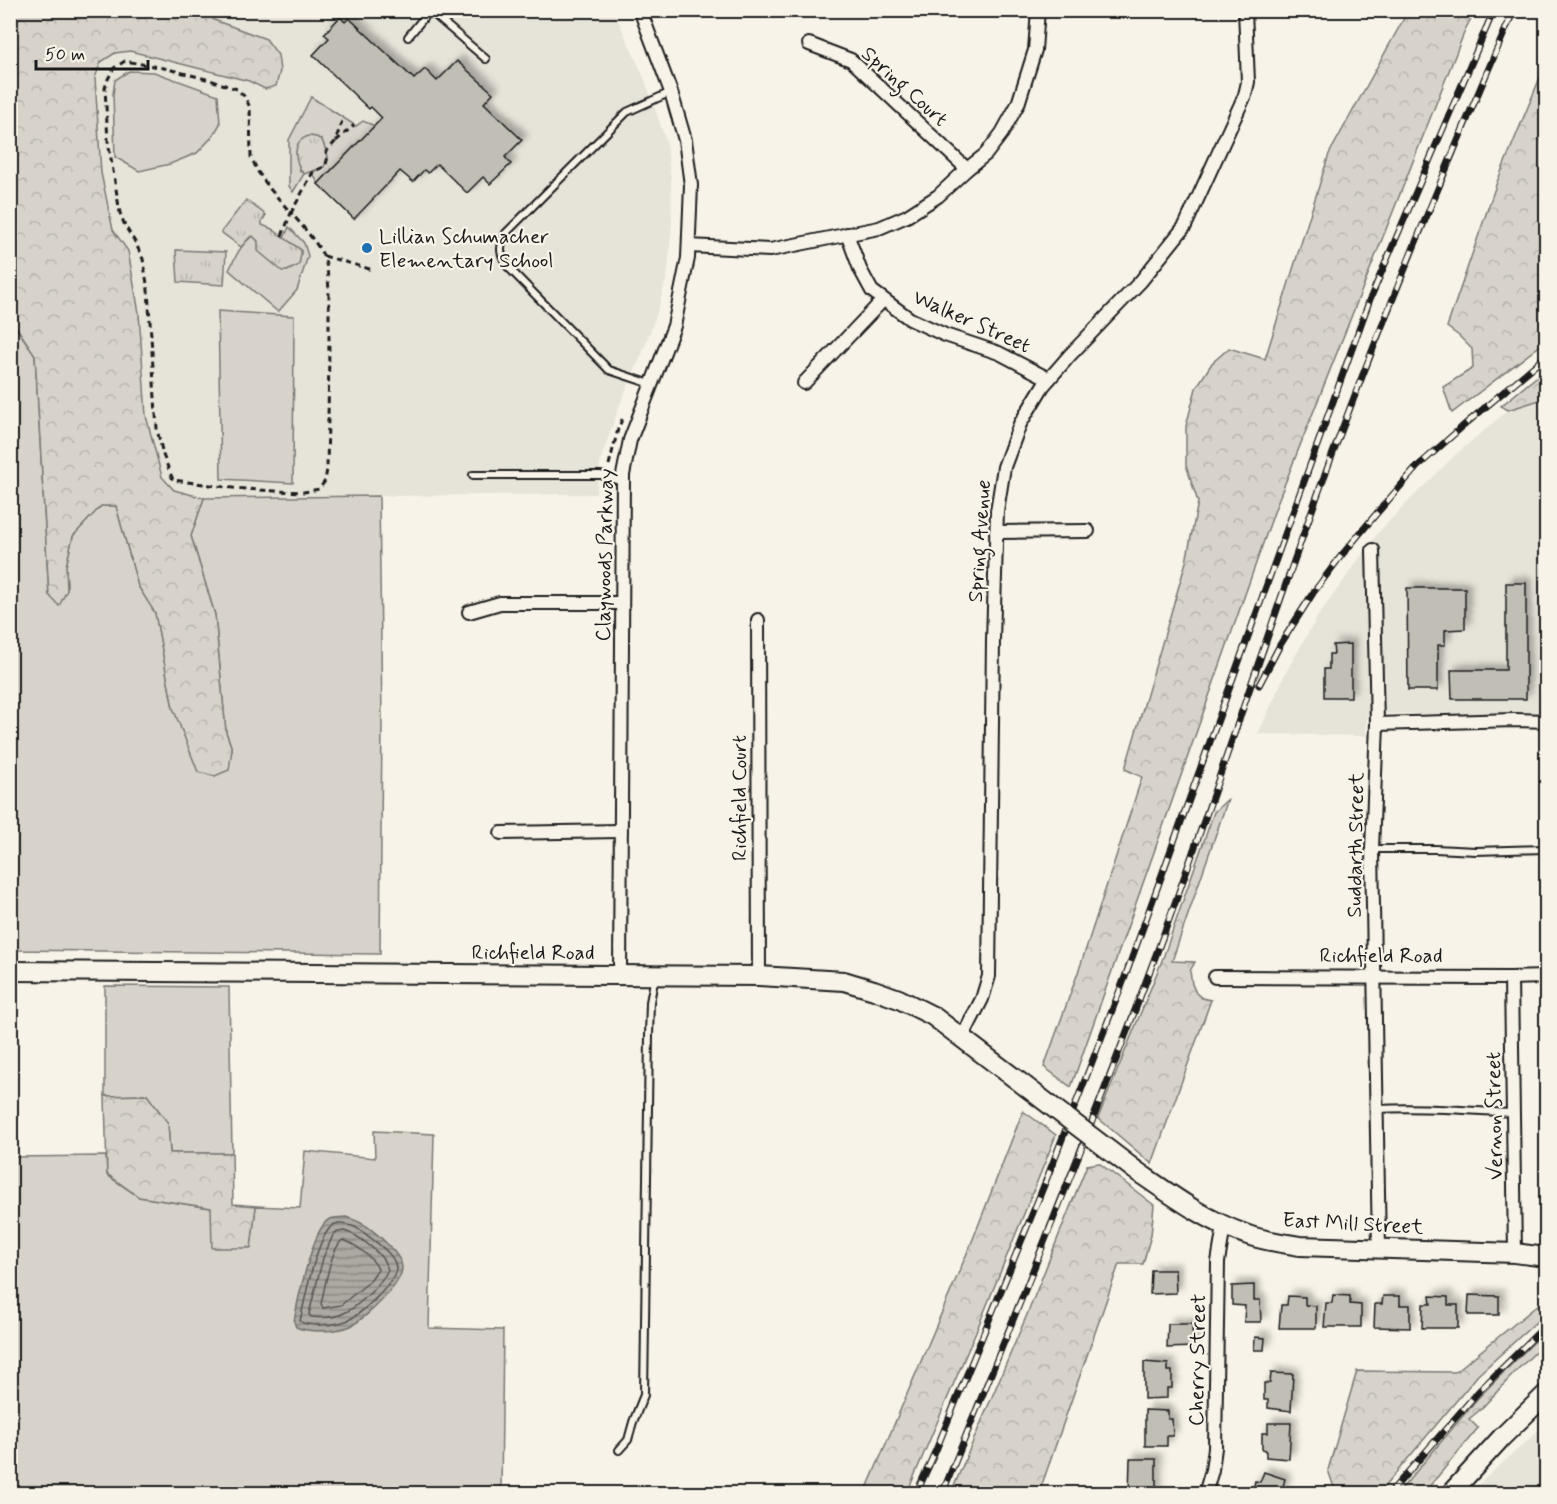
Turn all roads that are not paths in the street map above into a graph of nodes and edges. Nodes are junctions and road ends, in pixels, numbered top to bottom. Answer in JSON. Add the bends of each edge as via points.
{"nodes":[{"id":1,"x":640,"y":10,"type":"edge"},
{"id":2,"x":1038,"y":10,"type":"edge"},
{"id":3,"x":1245,"y":10,"type":"edge"},
{"id":4,"x":430,"y":11,"type":"edge"},
{"id":5,"x":408,"y":37,"type":"dead end"},
{"id":6,"x":809,"y":44,"type":"dead end"},
{"id":7,"x":486,"y":59,"type":"dead end"},
{"id":8,"x":671,"y":92,"type":"junction"},
{"id":9,"x":967,"y":169,"type":"junction"},
{"id":10,"x":847,"y":234,"type":"junction"},
{"id":11,"x":689,"y":246,"type":"junction"},
{"id":12,"x":883,"y":300,"type":"junction"},
{"id":13,"x":1049,"y":379,"type":"junction"},
{"id":14,"x":804,"y":383,"type":"dead end"},
{"id":15,"x":651,"y":384,"type":"junction"},
{"id":16,"x":473,"y":475,"type":"dead end"},
{"id":17,"x":623,"y":482,"type":"junction"},
{"id":18,"x":1088,"y":531,"type":"dead end"},
{"id":19,"x":996,"y":532,"type":"junction"},
{"id":20,"x":1373,"y":550,"type":"dead end"},
{"id":21,"x":622,"y":603,"type":"junction"},
{"id":22,"x":469,"y":612,"type":"dead end"},
{"id":23,"x":758,"y":620,"type":"dead end"},
{"id":24,"x":1546,"y":721,"type":"edge"},
{"id":25,"x":1377,"y":724,"type":"junction"},
{"id":26,"x":621,"y":831,"type":"junction"},
{"id":27,"x":501,"y":833,"type":"dead end"},
{"id":28,"x":1372,"y":849,"type":"junction"},
{"id":29,"x":1546,"y":849,"type":"edge"},
{"id":30,"x":10,"y":972,"type":"edge"},
{"id":31,"x":620,"y":975,"type":"junction"},
{"id":32,"x":655,"y":976,"type":"junction"},
{"id":33,"x":759,"y":976,"type":"junction"},
{"id":34,"x":1215,"y":977,"type":"dead end"},
{"id":35,"x":1374,"y":977,"type":"junction"},
{"id":36,"x":1546,"y":977,"type":"edge"},
{"id":37,"x":1511,"y":978,"type":"junction"},
{"id":38,"x":962,"y":1038,"type":"junction"},
{"id":39,"x":1025,"y":1086,"type":"joint"},
{"id":40,"x":1377,"y":1109,"type":"junction"},
{"id":41,"x":1513,"y":1113,"type":"junction"},
{"id":42,"x":1224,"y":1226,"type":"junction"},
{"id":43,"x":1379,"y":1248,"type":"junction"},
{"id":44,"x":1515,"y":1254,"type":"junction"},
{"id":45,"x":1546,"y":1257,"type":"edge"},
{"id":46,"x":1546,"y":1394,"type":"edge"},
{"id":47,"x":620,"y":1450,"type":"dead end"},
{"id":48,"x":1205,"y":1494,"type":"edge"},
{"id":49,"x":1450,"y":1494,"type":"edge"}],
"edges":[{"from":1,"to":8,"type":"street","name":"Claywoods Parkway"},
{"from":2,"to":9,"type":"street","via":[[1035,50],[1018,104],[986,154]]},
{"from":3,"to":13,"type":"street","name":"Spring Avenue","via":[[1245,95],[1185,226],[1142,281]]},
{"from":4,"to":5,"type":"lane"},
{"from":4,"to":7,"type":"lane"},
{"from":6,"to":9,"type":"street","name":"Spring Court","via":[[851,60]]},
{"from":8,"to":11,"type":"street","name":"Claywoods Parkway","via":[[685,140],[690,176]]},
{"from":8,"to":15,"type":"lane","via":[[627,112],[506,233],[500,256],[609,370]]},
{"from":9,"to":10,"type":"street","via":[[938,196],[907,216],[879,228]]},
{"from":10,"to":11,"type":"street","via":[[770,250]]},
{"from":10,"to":12,"type":"street","name":"Walker Street","via":[[872,291]]},
{"from":11,"to":15,"type":"street","name":"Claywoods Parkway","via":[[674,326]]},
{"from":12,"to":13,"type":"street","name":"Walker Street","via":[[910,319],[999,353]]},
{"from":12,"to":14,"type":"street"},
{"from":13,"to":19,"type":"street","name":"Spring Avenue","via":[[1020,424],[1004,467]]},
{"from":15,"to":17,"type":"street","name":"Claywoods Parkway","via":[[630,440]]},
{"from":16,"to":17,"type":"lane","via":[[602,475]]},
{"from":17,"to":21,"type":"street","name":"Claywoods Parkway"},
{"from":18,"to":19,"type":"street"},
{"from":19,"to":38,"type":"street","name":"Spring Avenue","via":[[989,976]]},
{"from":20,"to":25,"type":"street","name":"Suddarth Street"},
{"from":21,"to":22,"type":"street","via":[[500,603]]},
{"from":21,"to":26,"type":"street","name":"Claywoods Parkway"},
{"from":23,"to":33,"type":"street","name":"Richfield Court"},
{"from":24,"to":25,"type":"street"},
{"from":25,"to":28,"type":"street","name":"Suddarth Street"},
{"from":26,"to":27,"type":"street"},
{"from":26,"to":31,"type":"street","name":"Claywoods Parkway"},
{"from":28,"to":29,"type":"lane"},
{"from":28,"to":35,"type":"street","name":"Suddarth Street"},
{"from":30,"to":31,"type":"street","name":"Richfield Road"},
{"from":31,"to":32,"type":"street","name":"Richfield Road"},
{"from":32,"to":33,"type":"street","name":"Richfield Road"},
{"from":32,"to":47,"type":"lane","via":[[649,1036],[644,1395],[628,1440]]},
{"from":33,"to":38,"type":"street","name":"Richfield Road","via":[[844,981],[874,990],[933,1016]]},
{"from":34,"to":35,"type":"street","name":"Richfield Road"},
{"from":35,"to":37,"type":"street","name":"Richfield Road"},
{"from":35,"to":40,"type":"street","name":"Suddarth Street"},
{"from":36,"to":37,"type":"street","name":"Richfield Road"},
{"from":37,"to":41,"type":"street","name":"Vernon Street"},
{"from":38,"to":39,"type":"street","name":"Richfield Road"},
{"from":39,"to":42,"type":"street","name":"East Mill Street","bridge":true,"via":[[1135,1170]]},
{"from":40,"to":41,"type":"lane"},
{"from":40,"to":43,"type":"street","name":"Suddarth Street"},
{"from":41,"to":44,"type":"street","name":"Vernon Street"},
{"from":42,"to":43,"type":"street","name":"East Mill Street","via":[[1277,1243]]},
{"from":42,"to":48,"type":"street","name":"Cherry Street","via":[[1218,1262],[1215,1448]]},
{"from":43,"to":44,"type":"street","name":"East Mill Street"},
{"from":44,"to":45,"type":"street","name":"East Mill Street"},
{"from":46,"to":49,"type":"street"}]}
